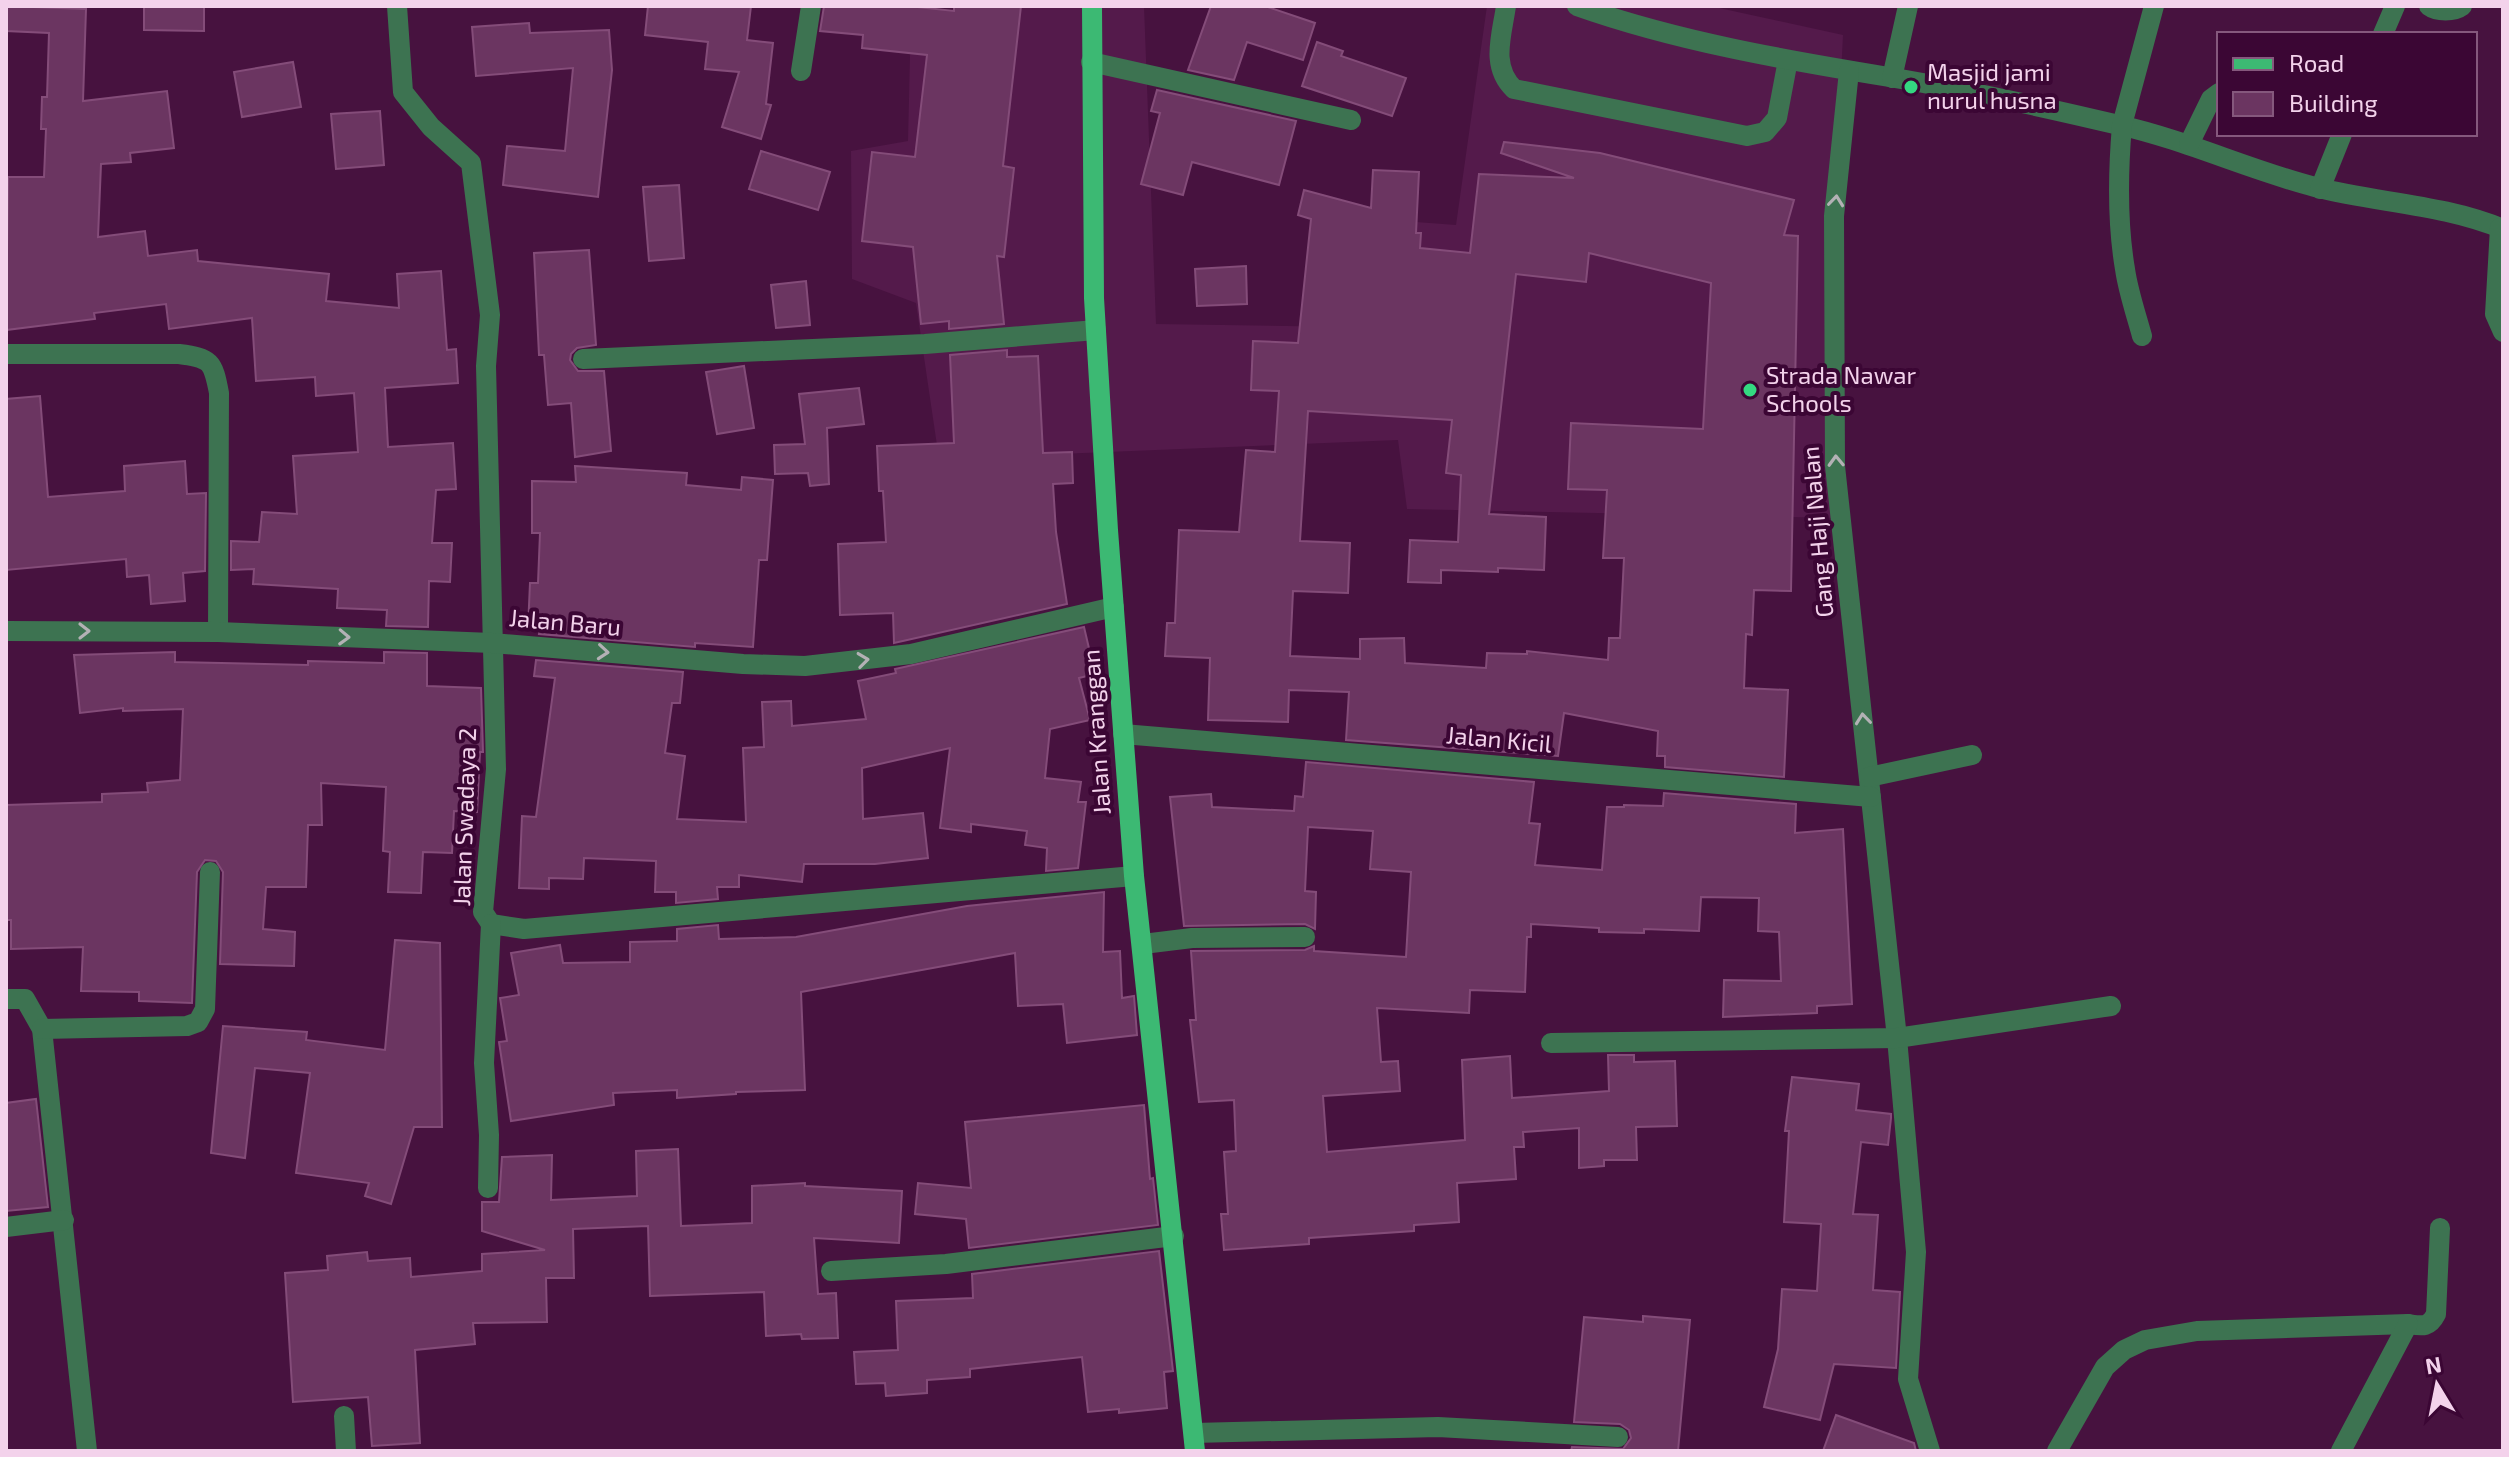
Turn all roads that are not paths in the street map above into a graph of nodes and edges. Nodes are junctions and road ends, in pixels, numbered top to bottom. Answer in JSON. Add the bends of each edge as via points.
{"nodes":[{"id":1,"x":397,"y":6,"type":"edge"},
{"id":2,"x":811,"y":6,"type":"edge"},
{"id":3,"x":1092,"y":6,"type":"edge"},
{"id":4,"x":1506,"y":6,"type":"edge"},
{"id":5,"x":1577,"y":6,"type":"edge"},
{"id":6,"x":1908,"y":6,"type":"edge"},
{"id":7,"x":2154,"y":6,"type":"edge"},
{"id":8,"x":2395,"y":6,"type":"edge"},
{"id":9,"x":2429,"y":6,"type":"edge"},
{"id":10,"x":2462,"y":6,"type":"edge"},
{"id":11,"x":1614,"y":12,"type":"edge"},
{"id":12,"x":2384,"y":32,"type":"edge"},
{"id":13,"x":1788,"y":60,"type":"junction"},
{"id":14,"x":1091,"y":62,"type":"junction"},
{"id":15,"x":801,"y":71,"type":"dead end"},
{"id":16,"x":1849,"y":71,"type":"junction"},
{"id":17,"x":1892,"y":78,"type":"junction"},
{"id":18,"x":2217,"y":94,"type":"edge"},
{"id":19,"x":1351,"y":120,"type":"dead end"},
{"id":20,"x":2122,"y":125,"type":"junction"},
{"id":21,"x":2336,"y":136,"type":"edge"},
{"id":22,"x":2189,"y":144,"type":"junction"},
{"id":23,"x":2320,"y":189,"type":"junction"},
{"id":24,"x":2501,"y":229,"type":"edge"},
{"id":25,"x":1096,"y":330,"type":"junction"},
{"id":26,"x":2503,"y":332,"type":"edge"},
{"id":27,"x":2142,"y":336,"type":"dead end"},
{"id":28,"x":6,"y":354,"type":"edge"},
{"id":29,"x":583,"y":359,"type":"dead end"},
{"id":30,"x":1114,"y":607,"type":"junction"},
{"id":31,"x":6,"y":631,"type":"edge"},
{"id":32,"x":218,"y":632,"type":"junction"},
{"id":33,"x":492,"y":643,"type":"junction"},
{"id":34,"x":1123,"y":734,"type":"junction"},
{"id":35,"x":1972,"y":755,"type":"dead end"},
{"id":36,"x":1870,"y":787,"type":"junction"},
{"id":37,"x":210,"y":872,"type":"dead end"},
{"id":38,"x":1134,"y":876,"type":"junction"},
{"id":39,"x":491,"y":924,"type":"junction"},
{"id":40,"x":1305,"y":937,"type":"dead end"},
{"id":41,"x":1143,"y":944,"type":"junction"},
{"id":42,"x":6,"y":999,"type":"edge"},
{"id":43,"x":2111,"y":1006,"type":"dead end"},
{"id":44,"x":42,"y":1029,"type":"junction"},
{"id":45,"x":1897,"y":1038,"type":"junction"},
{"id":46,"x":1551,"y":1043,"type":"dead end"},
{"id":47,"x":488,"y":1188,"type":"dead end"},
{"id":48,"x":64,"y":1220,"type":"junction"},
{"id":49,"x":6,"y":1227,"type":"edge"},
{"id":50,"x":2440,"y":1228,"type":"dead end"},
{"id":51,"x":1174,"y":1236,"type":"junction"},
{"id":52,"x":831,"y":1271,"type":"dead end"},
{"id":53,"x":2408,"y":1324,"type":"junction"},
{"id":54,"x":344,"y":1416,"type":"dead end"},
{"id":55,"x":1618,"y":1437,"type":"dead end"},
{"id":56,"x":1194,"y":1442,"type":"edge"},
{"id":57,"x":87,"y":1451,"type":"edge"},
{"id":58,"x":346,"y":1451,"type":"edge"},
{"id":59,"x":1930,"y":1451,"type":"edge"},
{"id":60,"x":2057,"y":1451,"type":"edge"},
{"id":61,"x":2341,"y":1451,"type":"edge"}],
"edges":[{"from":1,"to":33,"type":"street","name":"Jalan Swadaya 2","via":[[403,92],[471,163],[490,315],[486,366]]},
{"from":2,"to":15,"type":"street"},
{"from":3,"to":14,"type":"main road","name":"Jalan Kranggan"},
{"from":4,"to":13,"type":"street","via":[[1499,54],[1503,78],[1514,89],[1747,136],[1765,132],[1777,118]]},
{"from":5,"to":11,"type":"street"},
{"from":6,"to":17,"type":"street"},
{"from":7,"to":20,"type":"street"},
{"from":8,"to":12,"type":"street"},
{"from":9,"to":10,"type":"street"},
{"from":11,"to":13,"type":"street"},
{"from":13,"to":16,"type":"street"},
{"from":14,"to":19,"type":"street"},
{"from":14,"to":25,"type":"main road","name":"Jalan Kranggan"},
{"from":16,"to":17,"type":"street"},
{"from":36,"to":16,"type":"street","name":"Gang Haji Nalan","one_way":true,"via":[[1835,466],[1834,216]]},
{"from":17,"to":20,"type":"street"},
{"from":18,"to":22,"type":"street"},
{"from":20,"to":22,"type":"street"},
{"from":20,"to":27,"type":"street","via":[[2120,221],[2125,271]]},
{"from":21,"to":23,"type":"street"},
{"from":22,"to":23,"type":"street"},
{"from":23,"to":24,"type":"street","via":[[2456,213]]},
{"from":24,"to":26,"type":"street","via":[[2495,314]]},
{"from":25,"to":29,"type":"street","via":[[925,344]]},
{"from":25,"to":30,"type":"main road","name":"Jalan Kranggan"},
{"from":28,"to":32,"type":"street","via":[[179,354],[203,357],[214,367],[219,393]]},
{"from":33,"to":30,"type":"street","name":"Jalan Baru","one_way":true,"via":[[805,666],[911,654]]},
{"from":30,"to":34,"type":"main road","name":"Jalan Kranggan"},
{"from":31,"to":32,"type":"street","name":"Jalan Baru","one_way":true},
{"from":32,"to":33,"type":"street","name":"Jalan Baru","one_way":true},
{"from":33,"to":39,"type":"street","name":"Jalan Swadaya 2","via":[[496,769],[483,912]]},
{"from":34,"to":36,"type":"street","name":"Jalan Kicil"},
{"from":34,"to":38,"type":"main road","name":"Jalan Kranggan"},
{"from":35,"to":36,"type":"street","name":"Jalan Kicil"},
{"from":36,"to":45,"type":"street","name":"Gang Haji Nalan"},
{"from":37,"to":44,"type":"street","via":[[205,1009],[198,1022]]},
{"from":38,"to":39,"type":"street","name":"Jalan Swadaya 2","via":[[524,929]]},
{"from":38,"to":41,"type":"main road","name":"Jalan Kranggan"},
{"from":39,"to":47,"type":"street","via":[[484,1063]]},
{"from":40,"to":41,"type":"street"},
{"from":41,"to":51,"type":"main road","name":"Jalan Kranggan"},
{"from":42,"to":44,"type":"street","via":[[25,999]]},
{"from":43,"to":45,"type":"street"},
{"from":44,"to":48,"type":"street"},
{"from":45,"to":46,"type":"street"},
{"from":45,"to":59,"type":"street","name":"Gang Haji Nalan","via":[[1916,1252],[1908,1379]]},
{"from":48,"to":49,"type":"street"},
{"from":48,"to":57,"type":"street"},
{"from":50,"to":53,"type":"street","via":[[2436,1314],[2426,1326]]},
{"from":51,"to":52,"type":"street","via":[[946,1264]]},
{"from":51,"to":56,"type":"main road","name":"Jalan Kranggan"},
{"from":53,"to":60,"type":"street","via":[[2197,1331],[2145,1340],[2105,1367]]},
{"from":53,"to":61,"type":"street"},
{"from":54,"to":58,"type":"street"},
{"from":55,"to":56,"type":"street","via":[[1438,1427]]}]}
